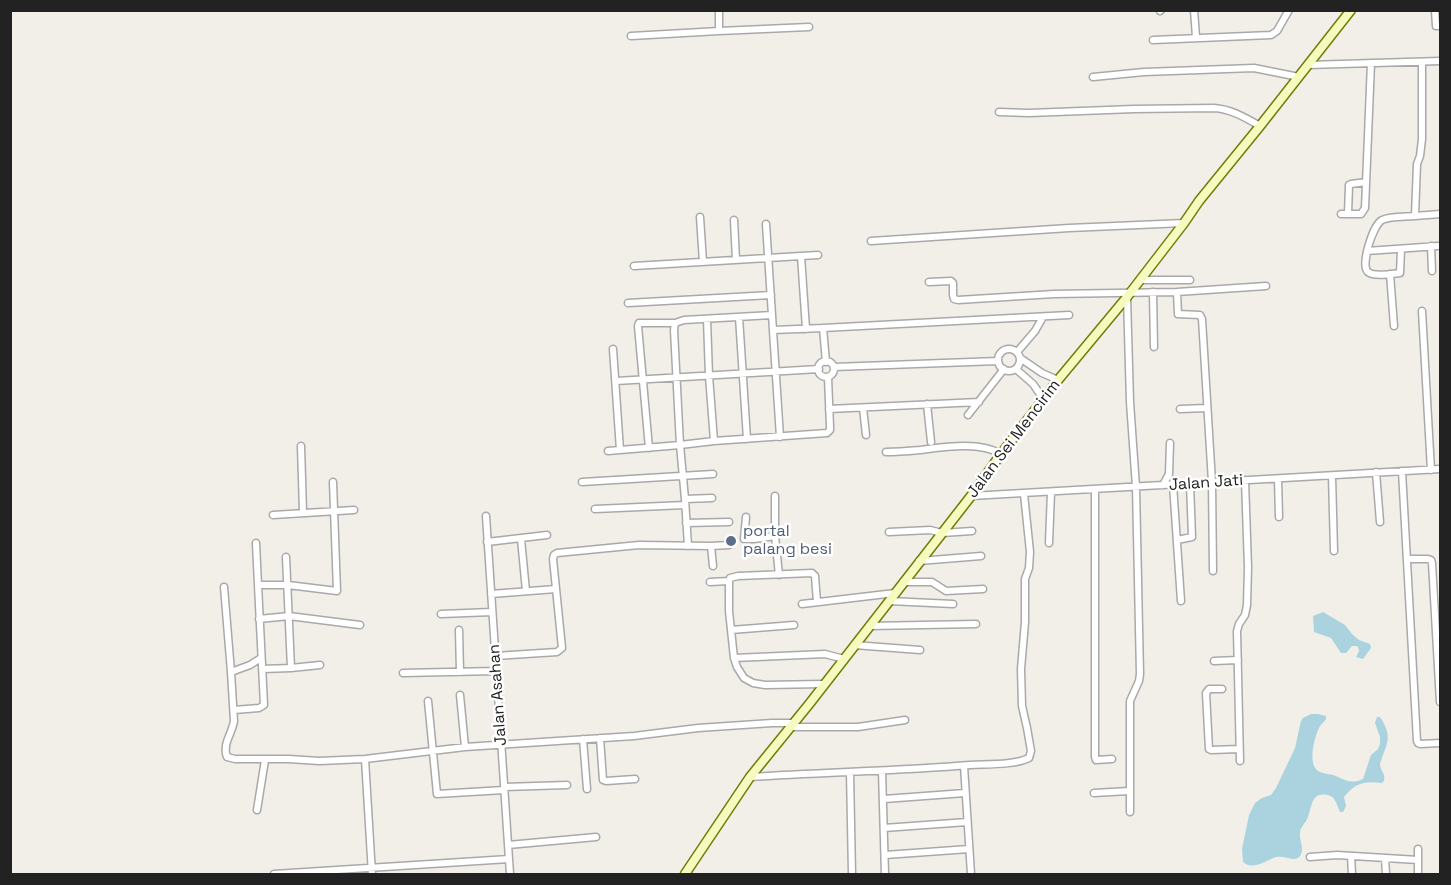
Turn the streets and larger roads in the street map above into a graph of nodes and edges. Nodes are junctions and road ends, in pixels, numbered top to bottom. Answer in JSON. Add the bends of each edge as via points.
{"nodes":[{"id":1,"x":719,"y":10,"type":"edge"},
{"id":2,"x":1194,"y":10,"type":"edge"},
{"id":3,"x":1289,"y":10,"type":"edge"},
{"id":4,"x":1351,"y":10,"type":"edge"},
{"id":5,"x":1435,"y":10,"type":"edge"},
{"id":6,"x":1440,"y":26,"type":"edge"},
{"id":7,"x":808,"y":27,"type":"dead end"},
{"id":8,"x":719,"y":31,"type":"junction"},
{"id":9,"x":632,"y":36,"type":"dead end"},
{"id":10,"x":1196,"y":37,"type":"junction"},
{"id":11,"x":1153,"y":40,"type":"dead end"},
{"id":12,"x":1440,"y":61,"type":"edge"},
{"id":13,"x":1422,"y":62,"type":"junction"},
{"id":14,"x":1371,"y":63,"type":"junction"},
{"id":15,"x":1308,"y":65,"type":"junction"},
{"id":16,"x":1299,"y":76,"type":"junction"},
{"id":17,"x":1093,"y":77,"type":"dead end"},
{"id":18,"x":999,"y":112,"type":"dead end"},
{"id":19,"x":1260,"y":126,"type":"junction"},
{"id":20,"x":1366,"y":182,"type":"junction"},
{"id":21,"x":1415,"y":212,"type":"junction"},
{"id":22,"x":1440,"y":214,"type":"edge"},
{"id":23,"x":700,"y":217,"type":"dead end"},
{"id":24,"x":734,"y":220,"type":"dead end"},
{"id":25,"x":1184,"y":223,"type":"junction"},
{"id":26,"x":766,"y":224,"type":"dead end"},
{"id":27,"x":871,"y":241,"type":"dead end"},
{"id":28,"x":1401,"y":249,"type":"junction"},
{"id":29,"x":1367,"y":251,"type":"junction"},
{"id":30,"x":818,"y":255,"type":"dead end"},
{"id":31,"x":801,"y":256,"type":"junction"},
{"id":32,"x":769,"y":258,"type":"junction"},
{"id":33,"x":736,"y":260,"type":"junction"},
{"id":34,"x":703,"y":262,"type":"junction"},
{"id":35,"x":634,"y":267,"type":"dead end"},
{"id":36,"x":1432,"y":271,"type":"dead end"},
{"id":37,"x":1390,"y":274,"type":"junction"},
{"id":38,"x":1140,"y":280,"type":"junction"},
{"id":39,"x":1190,"y":280,"type":"dead end"},
{"id":40,"x":929,"y":282,"type":"dead end"},
{"id":41,"x":1266,"y":286,"type":"dead end"},
{"id":42,"x":1153,"y":291,"type":"junction"},
{"id":43,"x":1177,"y":292,"type":"junction"},
{"id":44,"x":771,"y":295,"type":"junction"},
{"id":45,"x":1129,"y":295,"type":"junction"},
{"id":46,"x":628,"y":303,"type":"dead end"},
{"id":47,"x":1422,"y":311,"type":"dead end"},
{"id":48,"x":772,"y":315,"type":"junction"},
{"id":49,"x":1069,"y":315,"type":"dead end"},
{"id":50,"x":739,"y":317,"type":"junction"},
{"id":51,"x":1043,"y":317,"type":"junction"},
{"id":52,"x":707,"y":319,"type":"junction"},
{"id":53,"x":675,"y":324,"type":"junction"},
{"id":54,"x":1394,"y":326,"type":"dead end"},
{"id":55,"x":823,"y":328,"type":"junction"},
{"id":56,"x":806,"y":329,"type":"junction"},
{"id":57,"x":773,"y":330,"type":"junction"},
{"id":58,"x":1154,"y":347,"type":"dead end"},
{"id":59,"x":613,"y":349,"type":"dead end"},
{"id":60,"x":1019,"y":355,"type":"junction"},
{"id":61,"x":998,"y":361,"type":"junction"},
{"id":62,"x":826,"y":362,"type":"junction"},
{"id":63,"x":834,"y":367,"type":"junction"},
{"id":64,"x":819,"y":369,"type":"junction"},
{"id":65,"x":1004,"y":369,"type":"junction"},
{"id":66,"x":1016,"y":369,"type":"junction"},
{"id":67,"x":776,"y":372,"type":"junction"},
{"id":68,"x":1042,"y":373,"type":"junction"},
{"id":69,"x":742,"y":375,"type":"junction"},
{"id":70,"x":709,"y":376,"type":"junction"},
{"id":71,"x":828,"y":376,"type":"junction"},
{"id":72,"x":676,"y":378,"type":"junction"},
{"id":73,"x":643,"y":379,"type":"junction"},
{"id":74,"x":1058,"y":380,"type":"junction"},
{"id":75,"x":616,"y":381,"type":"junction"},
{"id":76,"x":1033,"y":384,"type":"junction"},
{"id":77,"x":1044,"y":400,"type":"junction"},
{"id":78,"x":979,"y":402,"type":"junction"},
{"id":79,"x":927,"y":404,"type":"junction"},
{"id":80,"x":863,"y":408,"type":"junction"},
{"id":81,"x":1208,"y":408,"type":"junction"},
{"id":82,"x":830,"y":409,"type":"junction"},
{"id":83,"x":1180,"y":409,"type":"dead end"},
{"id":84,"x":968,"y":415,"type":"dead end"},
{"id":85,"x":866,"y":435,"type":"dead end"},
{"id":86,"x":780,"y":437,"type":"junction"},
{"id":87,"x":747,"y":439,"type":"junction"},
{"id":88,"x":714,"y":441,"type":"junction"},
{"id":89,"x":931,"y":442,"type":"dead end"},
{"id":90,"x":1170,"y":443,"type":"dead end"},
{"id":91,"x":680,"y":445,"type":"junction"},
{"id":92,"x":301,"y":446,"type":"dead end"},
{"id":93,"x":649,"y":448,"type":"junction"},
{"id":94,"x":620,"y":450,"type":"junction"},
{"id":95,"x":608,"y":451,"type":"dead end"},
{"id":96,"x":886,"y":453,"type":"dead end"},
{"id":97,"x":1001,"y":454,"type":"junction"},
{"id":98,"x":1440,"y":469,"type":"edge"},
{"id":99,"x":1431,"y":470,"type":"junction"},
{"id":100,"x":1402,"y":471,"type":"junction"},
{"id":101,"x":1376,"y":472,"type":"junction"},
{"id":102,"x":713,"y":474,"type":"dead end"},
{"id":103,"x":682,"y":475,"type":"junction"},
{"id":104,"x":1332,"y":476,"type":"junction"},
{"id":105,"x":1278,"y":479,"type":"junction"},
{"id":106,"x":1245,"y":480,"type":"junction"},
{"id":107,"x":333,"y":482,"type":"dead end"},
{"id":108,"x":582,"y":482,"type":"dead end"},
{"id":109,"x":1212,"y":482,"type":"junction"},
{"id":110,"x":1190,"y":484,"type":"junction"},
{"id":111,"x":1173,"y":485,"type":"junction"},
{"id":112,"x":1163,"y":486,"type":"junction"},
{"id":113,"x":1136,"y":487,"type":"junction"},
{"id":114,"x":1095,"y":489,"type":"junction"},
{"id":115,"x":1051,"y":492,"type":"junction"},
{"id":116,"x":1024,"y":494,"type":"junction"},
{"id":117,"x":775,"y":496,"type":"dead end"},
{"id":118,"x":971,"y":496,"type":"junction"},
{"id":119,"x":712,"y":498,"type":"dead end"},
{"id":120,"x":685,"y":502,"type":"junction"},
{"id":121,"x":595,"y":509,"type":"dead end"},
{"id":122,"x":354,"y":510,"type":"dead end"},
{"id":123,"x":334,"y":511,"type":"junction"},
{"id":124,"x":303,"y":512,"type":"junction"},
{"id":125,"x":273,"y":515,"type":"dead end"},
{"id":126,"x":486,"y":516,"type":"dead end"},
{"id":127,"x":746,"y":517,"type":"dead end"},
{"id":128,"x":1279,"y":517,"type":"dead end"},
{"id":129,"x":729,"y":522,"type":"dead end"},
{"id":130,"x":1380,"y":522,"type":"dead end"},
{"id":131,"x":686,"y":523,"type":"junction"},
{"id":132,"x":972,"y":531,"type":"dead end"},
{"id":133,"x":888,"y":532,"type":"dead end"},
{"id":134,"x":942,"y":533,"type":"junction"},
{"id":135,"x":547,"y":535,"type":"dead end"},
{"id":136,"x":775,"y":536,"type":"junction"},
{"id":137,"x":521,"y":539,"type":"junction"},
{"id":138,"x":1177,"y":540,"type":"junction"},
{"id":139,"x":487,"y":542,"type":"junction"},
{"id":140,"x":256,"y":543,"type":"dead end"},
{"id":141,"x":1049,"y":543,"type":"dead end"},
{"id":142,"x":729,"y":545,"type":"dead end"},
{"id":143,"x":688,"y":546,"type":"junction"},
{"id":144,"x":711,"y":546,"type":"junction"},
{"id":145,"x":1334,"y":551,"type":"dead end"},
{"id":146,"x":981,"y":556,"type":"dead end"},
{"id":147,"x":286,"y":557,"type":"dead end"},
{"id":148,"x":1407,"y":559,"type":"junction"},
{"id":149,"x":919,"y":561,"type":"junction"},
{"id":150,"x":713,"y":566,"type":"dead end"},
{"id":151,"x":1213,"y":571,"type":"dead end"},
{"id":152,"x":779,"y":575,"type":"junction"},
{"id":153,"x":729,"y":581,"type":"junction"},
{"id":154,"x":710,"y":582,"type":"dead end"},
{"id":155,"x":903,"y":582,"type":"junction"},
{"id":156,"x":258,"y":585,"type":"junction"},
{"id":157,"x":288,"y":585,"type":"junction"},
{"id":158,"x":224,"y":587,"type":"dead end"},
{"id":159,"x":556,"y":589,"type":"junction"},
{"id":160,"x":983,"y":589,"type":"dead end"},
{"id":161,"x":526,"y":591,"type":"junction"},
{"id":162,"x":895,"y":593,"type":"junction"},
{"id":163,"x":490,"y":594,"type":"junction"},
{"id":164,"x":889,"y":601,"type":"junction"},
{"id":165,"x":1180,"y":601,"type":"dead end"},
{"id":166,"x":817,"y":602,"type":"junction"},
{"id":167,"x":802,"y":604,"type":"dead end"},
{"id":168,"x":953,"y":604,"type":"dead end"},
{"id":169,"x":492,"y":612,"type":"junction"},
{"id":170,"x":441,"y":614,"type":"dead end"},
{"id":171,"x":289,"y":616,"type":"junction"},
{"id":172,"x":259,"y":619,"type":"junction"},
{"id":173,"x":975,"y":624,"type":"dead end"},
{"id":174,"x":360,"y":625,"type":"dead end"},
{"id":175,"x":794,"y":625,"type":"dead end"},
{"id":176,"x":869,"y":627,"type":"junction"},
{"id":177,"x":459,"y":630,"type":"dead end"},
{"id":178,"x":731,"y":630,"type":"junction"},
{"id":179,"x":855,"y":645,"type":"junction"},
{"id":180,"x":920,"y":650,"type":"dead end"},
{"id":181,"x":495,"y":656,"type":"junction"},
{"id":182,"x":261,"y":658,"type":"junction"},
{"id":183,"x":734,"y":658,"type":"junction"},
{"id":184,"x":844,"y":659,"type":"junction"},
{"id":185,"x":1238,"y":660,"type":"junction"},
{"id":186,"x":1214,"y":661,"type":"dead end"},
{"id":187,"x":320,"y":665,"type":"dead end"},
{"id":188,"x":291,"y":668,"type":"junction"},
{"id":189,"x":262,"y":669,"type":"junction"},
{"id":190,"x":496,"y":671,"type":"junction"},
{"id":191,"x":231,"y":672,"type":"junction"},
{"id":192,"x":460,"y":672,"type":"junction"},
{"id":193,"x":404,"y":673,"type":"dead end"},
{"id":194,"x":824,"y":684,"type":"junction"},
{"id":195,"x":1222,"y":689,"type":"dead end"},
{"id":196,"x":460,"y":695,"type":"dead end"},
{"id":197,"x":428,"y":701,"type":"dead end"},
{"id":198,"x":1440,"y":702,"type":"edge"},
{"id":199,"x":234,"y":710,"type":"junction"},
{"id":200,"x":905,"y":720,"type":"dead end"},
{"id":201,"x":791,"y":725,"type":"junction"},
{"id":202,"x":600,"y":738,"type":"junction"},
{"id":203,"x":583,"y":739,"type":"junction"},
{"id":204,"x":1440,"y":743,"type":"edge"},
{"id":205,"x":502,"y":745,"type":"junction"},
{"id":206,"x":465,"y":747,"type":"junction"},
{"id":207,"x":1239,"y":749,"type":"junction"},
{"id":208,"x":433,"y":751,"type":"junction"},
{"id":209,"x":265,"y":759,"type":"junction"},
{"id":210,"x":365,"y":759,"type":"junction"},
{"id":211,"x":1112,"y":759,"type":"dead end"},
{"id":212,"x":1240,"y":761,"type":"dead end"},
{"id":213,"x":964,"y":766,"type":"junction"},
{"id":214,"x":882,"y":771,"type":"junction"},
{"id":215,"x":850,"y":772,"type":"junction"},
{"id":216,"x":750,"y":777,"type":"junction"},
{"id":217,"x":636,"y":779,"type":"dead end"},
{"id":218,"x":567,"y":784,"type":"dead end"},
{"id":219,"x":504,"y":789,"type":"junction"},
{"id":220,"x":587,"y":789,"type":"dead end"},
{"id":221,"x":1129,"y":791,"type":"junction"},
{"id":222,"x":1094,"y":793,"type":"dead end"},
{"id":223,"x":965,"y":794,"type":"junction"},
{"id":224,"x":884,"y":799,"type":"junction"},
{"id":225,"x":257,"y":810,"type":"dead end"},
{"id":226,"x":1130,"y":812,"type":"dead end"},
{"id":227,"x":967,"y":822,"type":"junction"},
{"id":228,"x":884,"y":828,"type":"junction"},
{"id":229,"x":596,"y":837,"type":"dead end"},
{"id":230,"x":508,"y":844,"type":"junction"},
{"id":231,"x":969,"y":849,"type":"junction"},
{"id":232,"x":1418,"y":849,"type":"dead end"},
{"id":233,"x":885,"y":855,"type":"junction"},
{"id":234,"x":1351,"y":856,"type":"junction"},
{"id":235,"x":1310,"y":857,"type":"dead end"},
{"id":236,"x":509,"y":858,"type":"junction"},
{"id":237,"x":1385,"y":858,"type":"junction"},
{"id":238,"x":1418,"y":860,"type":"junction"},
{"id":239,"x":371,"y":871,"type":"edge"},
{"id":240,"x":274,"y":874,"type":"edge"},
{"id":241,"x":510,"y":874,"type":"edge"},
{"id":242,"x":685,"y":874,"type":"edge"},
{"id":243,"x":852,"y":874,"type":"edge"},
{"id":244,"x":885,"y":874,"type":"edge"},
{"id":245,"x":971,"y":874,"type":"edge"},
{"id":246,"x":1352,"y":874,"type":"edge"},
{"id":247,"x":1386,"y":874,"type":"edge"},
{"id":248,"x":1418,"y":874,"type":"edge"}],
"edges":[{"from":1,"to":8,"type":"street"},
{"from":2,"to":10,"type":"street"},
{"from":3,"to":10,"type":"street","via":[[1271,34]]},
{"from":4,"to":15,"type":"street","name":"Jalan Sei Mencirim"},
{"from":5,"to":6,"type":"street","via":[[1436,27]]},
{"from":7,"to":8,"type":"street"},
{"from":8,"to":9,"type":"street"},
{"from":10,"to":11,"type":"street"},
{"from":12,"to":13,"type":"street"},
{"from":13,"to":14,"type":"street"},
{"from":13,"to":21,"type":"street","via":[[1422,139]]},
{"from":14,"to":15,"type":"street"},
{"from":14,"to":20,"type":"street"},
{"from":15,"to":16,"type":"street","name":"Jalan Sei Mencirim"},
{"from":16,"to":17,"type":"street","via":[[1254,68]]},
{"from":16,"to":19,"type":"street","name":"Jalan Sei Mencirim"},
{"from":18,"to":19,"type":"street","via":[[1223,108]]},
{"from":19,"to":25,"type":"street","name":"Jalan Sei Mencirim"},
{"from":20,"to":20,"type":"street","via":[[1363,212],[1345,214],[1349,185]]},
{"from":21,"to":22,"type":"street"},
{"from":21,"to":29,"type":"street","via":[[1379,222]]},
{"from":23,"to":34,"type":"street"},
{"from":24,"to":33,"type":"street"},
{"from":25,"to":27,"type":"street"},
{"from":25,"to":38,"type":"street","name":"Jalan Sei Mencirim"},
{"from":26,"to":32,"type":"street"},
{"from":28,"to":29,"type":"street"},
{"from":28,"to":36,"type":"street","via":[[1435,246]]},
{"from":28,"to":37,"type":"street","via":[[1401,271]]},
{"from":29,"to":37,"type":"street","via":[[1366,270]]},
{"from":30,"to":31,"type":"street"},
{"from":31,"to":32,"type":"street"},
{"from":31,"to":56,"type":"street"},
{"from":32,"to":33,"type":"street"},
{"from":32,"to":44,"type":"street"},
{"from":33,"to":34,"type":"street"},
{"from":34,"to":35,"type":"street"},
{"from":37,"to":54,"type":"street"},
{"from":38,"to":39,"type":"street"},
{"from":38,"to":45,"type":"street","name":"Jalan Sei Mencirim"},
{"from":40,"to":45,"type":"street","via":[[951,280],[954,299],[958,300],[1054,294]]},
{"from":41,"to":43,"type":"street"},
{"from":42,"to":43,"type":"street"},
{"from":42,"to":45,"type":"street"},
{"from":42,"to":58,"type":"street"},
{"from":43,"to":81,"type":"street","via":[[1178,314],[1200,315],[1202,319]]},
{"from":44,"to":46,"type":"street"},
{"from":44,"to":48,"type":"street"},
{"from":45,"to":74,"type":"street","name":"Jalan Sei Mencirim"},
{"from":45,"to":113,"type":"street"},
{"from":47,"to":99,"type":"street"},
{"from":48,"to":50,"type":"street"},
{"from":48,"to":57,"type":"street"},
{"from":49,"to":51,"type":"street"},
{"from":50,"to":52,"type":"street"},
{"from":50,"to":69,"type":"street"},
{"from":51,"to":55,"type":"street"},
{"from":51,"to":60,"type":"street"},
{"from":52,"to":53,"type":"street"},
{"from":52,"to":70,"type":"street"},
{"from":53,"to":72,"type":"street"},
{"from":53,"to":73,"type":"street","via":[[638,324]]},
{"from":55,"to":56,"type":"street"},
{"from":55,"to":62,"type":"street"},
{"from":56,"to":57,"type":"street"},
{"from":57,"to":67,"type":"street"},
{"from":59,"to":75,"type":"street"},
{"from":60,"to":61,"type":"street","via":[[1006,349]]},
{"from":60,"to":66,"type":"street"},
{"from":60,"to":68,"type":"street"},
{"from":61,"to":63,"type":"street"},
{"from":61,"to":65,"type":"street"},
{"from":62,"to":63,"type":"street"},
{"from":62,"to":64,"type":"street"},
{"from":63,"to":71,"type":"street"},
{"from":64,"to":67,"type":"street"},
{"from":64,"to":71,"type":"street","via":[[821,375]]},
{"from":65,"to":66,"type":"street"},
{"from":65,"to":78,"type":"street"},
{"from":66,"to":76,"type":"street"},
{"from":67,"to":69,"type":"street"},
{"from":67,"to":86,"type":"street"},
{"from":68,"to":74,"type":"street"},
{"from":68,"to":76,"type":"street"},
{"from":69,"to":70,"type":"street"},
{"from":69,"to":87,"type":"street"},
{"from":70,"to":72,"type":"street"},
{"from":70,"to":88,"type":"street"},
{"from":71,"to":82,"type":"street"},
{"from":72,"to":73,"type":"street"},
{"from":72,"to":91,"type":"street"},
{"from":73,"to":75,"type":"street"},
{"from":73,"to":93,"type":"street"},
{"from":74,"to":77,"type":"street","name":"Jalan Sei Mencirim"},
{"from":75,"to":94,"type":"street"},
{"from":76,"to":77,"type":"street"},
{"from":77,"to":97,"type":"street","name":"Jalan Sei Mencirim"},
{"from":78,"to":79,"type":"street"},
{"from":78,"to":84,"type":"street"},
{"from":79,"to":80,"type":"street"},
{"from":79,"to":89,"type":"street"},
{"from":80,"to":82,"type":"street"},
{"from":80,"to":85,"type":"street"},
{"from":81,"to":83,"type":"street"},
{"from":81,"to":109,"type":"street"},
{"from":82,"to":86,"type":"street","via":[[827,433]]},
{"from":86,"to":87,"type":"street"},
{"from":87,"to":88,"type":"street"},
{"from":88,"to":91,"type":"street"},
{"from":90,"to":112,"type":"street","via":[[1169,474]]},
{"from":91,"to":93,"type":"street"},
{"from":91,"to":103,"type":"street"},
{"from":92,"to":124,"type":"street"},
{"from":93,"to":94,"type":"street"},
{"from":94,"to":95,"type":"street"},
{"from":96,"to":97,"type":"street","via":[[974,447]]},
{"from":97,"to":118,"type":"street","name":"Jalan Sei Mencirim"},
{"from":98,"to":99,"type":"street","name":"Jalan Jati"},
{"from":99,"to":100,"type":"street","name":"Jalan Jati"},
{"from":100,"to":101,"type":"street","name":"Jalan Jati"},
{"from":100,"to":148,"type":"street"},
{"from":101,"to":104,"type":"street","name":"Jalan Jati"},
{"from":101,"to":130,"type":"street"},
{"from":102,"to":103,"type":"street"},
{"from":103,"to":108,"type":"street"},
{"from":103,"to":120,"type":"street"},
{"from":104,"to":105,"type":"street","name":"Jalan Jati"},
{"from":104,"to":145,"type":"street"},
{"from":105,"to":106,"type":"street","name":"Jalan Jati"},
{"from":105,"to":128,"type":"street"},
{"from":106,"to":109,"type":"street","name":"Jalan Jati"},
{"from":106,"to":185,"type":"street","via":[[1247,605],[1237,632]]},
{"from":107,"to":123,"type":"street"},
{"from":109,"to":110,"type":"street","name":"Jalan Jati"},
{"from":109,"to":151,"type":"street"},
{"from":110,"to":111,"type":"street","name":"Jalan Jati"},
{"from":110,"to":138,"type":"street","via":[[1192,537]]},
{"from":111,"to":112,"type":"street","name":"Jalan Jati"},
{"from":111,"to":138,"type":"street"},
{"from":112,"to":113,"type":"street","name":"Jalan Jati"},
{"from":113,"to":114,"type":"street","name":"Jalan Jati"},
{"from":113,"to":221,"type":"street","via":[[1140,674],[1130,701]]},
{"from":114,"to":115,"type":"street","name":"Jalan Jati"},
{"from":114,"to":211,"type":"street","via":[[1095,757]]},
{"from":115,"to":116,"type":"street","name":"Jalan Jati"},
{"from":115,"to":141,"type":"street"},
{"from":116,"to":118,"type":"street","name":"Jalan Jati"},
{"from":116,"to":213,"type":"street","via":[[1030,552],[1025,579],[1022,706],[1030,755],[1026,760]]},
{"from":117,"to":136,"type":"street"},
{"from":118,"to":134,"type":"street","name":"Jalan Sei Mencirim"},
{"from":119,"to":120,"type":"street"},
{"from":120,"to":121,"type":"street"},
{"from":120,"to":131,"type":"street"},
{"from":122,"to":123,"type":"street"},
{"from":123,"to":124,"type":"street"},
{"from":123,"to":157,"type":"street","via":[[338,591]]},
{"from":124,"to":125,"type":"street"},
{"from":126,"to":139,"type":"street","name":"Jalan Asahan"},
{"from":127,"to":136,"type":"street","via":[[744,539]]},
{"from":129,"to":131,"type":"street"},
{"from":131,"to":143,"type":"street"},
{"from":132,"to":134,"type":"street"},
{"from":133,"to":134,"type":"street"},
{"from":134,"to":149,"type":"street","name":"Jalan Sei Mencirim"},
{"from":135,"to":137,"type":"street"},
{"from":136,"to":152,"type":"street"},
{"from":137,"to":139,"type":"street"},
{"from":137,"to":161,"type":"street"},
{"from":138,"to":165,"type":"street"},
{"from":139,"to":163,"type":"street","name":"Jalan Asahan"},
{"from":140,"to":156,"type":"street"},
{"from":142,"to":144,"type":"street"},
{"from":143,"to":144,"type":"street"},
{"from":143,"to":159,"type":"street","via":[[639,545],[557,553],[553,559]]},
{"from":144,"to":150,"type":"street"},
{"from":146,"to":149,"type":"street"},
{"from":147,"to":157,"type":"street"},
{"from":148,"to":198,"type":"street","via":[[1432,563]]},
{"from":148,"to":204,"type":"street","via":[[1417,741]]},
{"from":149,"to":155,"type":"street","name":"Jalan Sei Mencirim"},
{"from":152,"to":153,"type":"street","via":[[738,576]]},
{"from":152,"to":166,"type":"street","via":[[814,574]]},
{"from":153,"to":154,"type":"street"},
{"from":153,"to":178,"type":"street"},
{"from":155,"to":160,"type":"street","via":[[932,582],[946,591]]},
{"from":155,"to":162,"type":"street","name":"Jalan Sei Mencirim"},
{"from":156,"to":157,"type":"street"},
{"from":156,"to":172,"type":"street"},
{"from":157,"to":171,"type":"street"},
{"from":158,"to":191,"type":"street"},
{"from":159,"to":161,"type":"street"},
{"from":159,"to":181,"type":"street","via":[[560,650]]},
{"from":161,"to":163,"type":"street"},
{"from":162,"to":164,"type":"street","name":"Jalan Sei Mencirim"},
{"from":162,"to":166,"type":"street"},
{"from":163,"to":169,"type":"street","name":"Jalan Asahan"},
{"from":164,"to":168,"type":"street"},
{"from":164,"to":176,"type":"street","name":"Jalan Sei Mencirim"},
{"from":166,"to":167,"type":"street"},
{"from":169,"to":170,"type":"street"},
{"from":169,"to":181,"type":"street","name":"Jalan Asahan"},
{"from":171,"to":172,"type":"street"},
{"from":171,"to":174,"type":"street"},
{"from":171,"to":188,"type":"street"},
{"from":172,"to":182,"type":"street"},
{"from":173,"to":176,"type":"street"},
{"from":175,"to":178,"type":"street"},
{"from":176,"to":179,"type":"street","name":"Jalan Sei Mencirim"},
{"from":177,"to":192,"type":"street"},
{"from":178,"to":183,"type":"street"},
{"from":179,"to":180,"type":"street"},
{"from":179,"to":184,"type":"street","name":"Jalan Sei Mencirim"},
{"from":181,"to":190,"type":"street","name":"Jalan Asahan"},
{"from":182,"to":189,"type":"street"},
{"from":182,"to":191,"type":"street"},
{"from":183,"to":184,"type":"street","via":[[825,654]]},
{"from":183,"to":194,"type":"street","via":[[741,675],[753,683]]},
{"from":184,"to":194,"type":"street","name":"Jalan Sei Mencirim"},
{"from":185,"to":186,"type":"street"},
{"from":185,"to":207,"type":"street"},
{"from":187,"to":188,"type":"street"},
{"from":188,"to":189,"type":"street"},
{"from":189,"to":199,"type":"street","via":[[264,706]]},
{"from":190,"to":192,"type":"street"},
{"from":190,"to":205,"type":"street","name":"Jalan Asahan"},
{"from":191,"to":199,"type":"street"},
{"from":192,"to":193,"type":"street"},
{"from":194,"to":201,"type":"street","name":"Jalan Sei Mencirim"},
{"from":195,"to":207,"type":"street","via":[[1206,693],[1209,749]]},
{"from":196,"to":206,"type":"street"},
{"from":197,"to":208,"type":"street"},
{"from":199,"to":209,"type":"street","via":[[225,749],[227,757]]},
{"from":200,"to":201,"type":"street","via":[[858,727]]},
{"from":201,"to":202,"type":"street","via":[[707,727]]},
{"from":201,"to":216,"type":"street","name":"Jalan Sei Mencirim"},
{"from":202,"to":203,"type":"street"},
{"from":202,"to":217,"type":"street","via":[[603,780]]},
{"from":203,"to":205,"type":"street"},
{"from":203,"to":220,"type":"street"},
{"from":205,"to":206,"type":"street"},
{"from":205,"to":219,"type":"street","name":"Jalan Asahan"},
{"from":206,"to":208,"type":"street"},
{"from":207,"to":212,"type":"street"},
{"from":208,"to":210,"type":"street"},
{"from":208,"to":219,"type":"street","via":[[437,795]]},
{"from":209,"to":210,"type":"street"},
{"from":209,"to":225,"type":"street"},
{"from":210,"to":239,"type":"street"},
{"from":213,"to":214,"type":"street"},
{"from":213,"to":223,"type":"street"},
{"from":214,"to":215,"type":"street"},
{"from":214,"to":224,"type":"street"},
{"from":215,"to":216,"type":"street"},
{"from":215,"to":243,"type":"street"},
{"from":216,"to":242,"type":"street","name":"Jalan Sei Mencirim"},
{"from":218,"to":219,"type":"street"},
{"from":219,"to":230,"type":"street","name":"Jalan Asahan"},
{"from":221,"to":222,"type":"street"},
{"from":221,"to":226,"type":"street"},
{"from":223,"to":224,"type":"street"},
{"from":223,"to":227,"type":"street"},
{"from":224,"to":228,"type":"street"},
{"from":227,"to":228,"type":"street"},
{"from":227,"to":231,"type":"street"},
{"from":228,"to":233,"type":"street"},
{"from":229,"to":230,"type":"street"},
{"from":230,"to":236,"type":"street","name":"Jalan Asahan"},
{"from":231,"to":233,"type":"street"},
{"from":231,"to":245,"type":"street"},
{"from":232,"to":238,"type":"street"},
{"from":233,"to":244,"type":"street"},
{"from":234,"to":235,"type":"street"},
{"from":234,"to":237,"type":"street"},
{"from":234,"to":246,"type":"street"},
{"from":236,"to":239,"type":"street"},
{"from":236,"to":241,"type":"street","name":"Jalan Asahan"},
{"from":237,"to":238,"type":"street"},
{"from":237,"to":247,"type":"street"},
{"from":238,"to":248,"type":"street"},
{"from":239,"to":240,"type":"street"}]}
